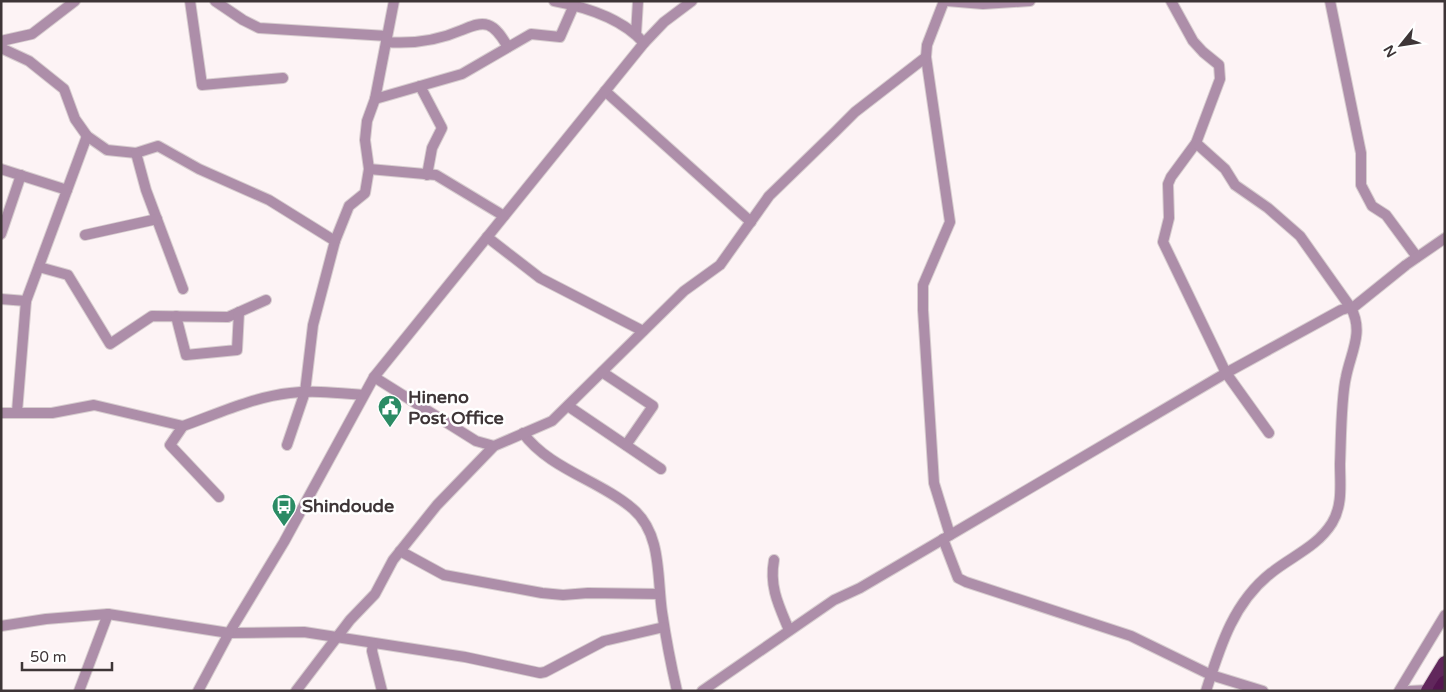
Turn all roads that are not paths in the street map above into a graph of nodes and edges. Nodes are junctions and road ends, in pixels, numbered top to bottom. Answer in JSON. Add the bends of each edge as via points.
{"nodes":[{"id":1,"x":75,"y":1,"type":"edge"},
{"id":2,"x":190,"y":1,"type":"edge"},
{"id":3,"x":216,"y":1,"type":"edge"},
{"id":4,"x":394,"y":1,"type":"edge"},
{"id":5,"x":554,"y":1,"type":"edge"},
{"id":6,"x":638,"y":1,"type":"edge"},
{"id":7,"x":692,"y":1,"type":"edge"},
{"id":8,"x":945,"y":1,"type":"edge"},
{"id":9,"x":1030,"y":1,"type":"edge"},
{"id":10,"x":1171,"y":1,"type":"edge"},
{"id":11,"x":1330,"y":1,"type":"edge"},
{"id":12,"x":574,"y":5,"type":"junction"},
{"id":13,"x":636,"y":34,"type":"junction"},
{"id":14,"x":387,"y":39,"type":"junction"},
{"id":15,"x":1,"y":40,"type":"edge"},
{"id":16,"x":644,"y":43,"type":"junction"},
{"id":17,"x":508,"y":47,"type":"junction"},
{"id":18,"x":1,"y":48,"type":"edge"},
{"id":19,"x":926,"y":58,"type":"junction"},
{"id":20,"x":283,"y":78,"type":"dead end"},
{"id":21,"x":420,"y":86,"type":"junction"},
{"id":22,"x":605,"y":91,"type":"junction"},
{"id":23,"x":375,"y":99,"type":"junction"},
{"id":24,"x":87,"y":136,"type":"junction"},
{"id":25,"x":1196,"y":143,"type":"junction"},
{"id":26,"x":136,"y":153,"type":"junction"},
{"id":27,"x":1,"y":169,"type":"edge"},
{"id":28,"x":369,"y":169,"type":"junction"},
{"id":29,"x":21,"y":175,"type":"junction"},
{"id":30,"x":427,"y":175,"type":"junction"},
{"id":31,"x":67,"y":190,"type":"junction"},
{"id":32,"x":504,"y":216,"type":"junction"},
{"id":33,"x":157,"y":219,"type":"junction"},
{"id":34,"x":751,"y":222,"type":"junction"},
{"id":35,"x":1,"y":234,"type":"edge"},
{"id":36,"x":85,"y":235,"type":"dead end"},
{"id":37,"x":487,"y":237,"type":"junction"},
{"id":38,"x":1445,"y":238,"type":"edge"},
{"id":39,"x":335,"y":241,"type":"junction"},
{"id":40,"x":1417,"y":257,"type":"junction"},
{"id":41,"x":39,"y":267,"type":"junction"},
{"id":42,"x":183,"y":289,"type":"dead end"},
{"id":43,"x":1,"y":299,"type":"edge"},
{"id":44,"x":266,"y":300,"type":"dead end"},
{"id":45,"x":26,"y":301,"type":"junction"},
{"id":46,"x":1351,"y":308,"type":"junction"},
{"id":47,"x":239,"y":312,"type":"junction"},
{"id":48,"x":176,"y":316,"type":"junction"},
{"id":49,"x":643,"y":331,"type":"junction"},
{"id":50,"x":602,"y":372,"type":"junction"},
{"id":51,"x":1226,"y":373,"type":"junction"},
{"id":52,"x":374,"y":377,"type":"junction"},
{"id":53,"x":305,"y":392,"type":"junction"},
{"id":54,"x":363,"y":395,"type":"junction"},
{"id":55,"x":568,"y":406,"type":"junction"},
{"id":56,"x":17,"y":412,"type":"junction"},
{"id":57,"x":1,"y":413,"type":"edge"},
{"id":58,"x":183,"y":426,"type":"junction"},
{"id":59,"x":523,"y":433,"type":"junction"},
{"id":60,"x":1269,"y":433,"type":"dead end"},
{"id":61,"x":287,"y":445,"type":"dead end"},
{"id":62,"x":626,"y":445,"type":"junction"},
{"id":63,"x":494,"y":446,"type":"junction"},
{"id":64,"x":661,"y":469,"type":"dead end"},
{"id":65,"x":219,"y":496,"type":"dead end"},
{"id":66,"x":947,"y":537,"type":"junction"},
{"id":67,"x":400,"y":551,"type":"junction"},
{"id":68,"x":774,"y":560,"type":"dead end"},
{"id":69,"x":660,"y":594,"type":"junction"},
{"id":70,"x":108,"y":614,"type":"junction"},
{"id":71,"x":1445,"y":615,"type":"edge"},
{"id":72,"x":1,"y":626,"type":"edge"},
{"id":73,"x":664,"y":627,"type":"junction"},
{"id":74,"x":790,"y":630,"type":"junction"},
{"id":75,"x":229,"y":633,"type":"junction"},
{"id":76,"x":336,"y":638,"type":"junction"},
{"id":77,"x":373,"y":644,"type":"junction"},
{"id":78,"x":1445,"y":663,"type":"edge"},
{"id":79,"x":1211,"y":675,"type":"junction"},
{"id":80,"x":1445,"y":682,"type":"edge"},
{"id":81,"x":79,"y":691,"type":"edge"},
{"id":82,"x":198,"y":691,"type":"edge"},
{"id":83,"x":296,"y":691,"type":"edge"},
{"id":84,"x":382,"y":691,"type":"edge"},
{"id":85,"x":677,"y":691,"type":"edge"},
{"id":86,"x":702,"y":691,"type":"edge"},
{"id":87,"x":1206,"y":691,"type":"edge"},
{"id":88,"x":1263,"y":691,"type":"edge"},
{"id":89,"x":1399,"y":691,"type":"edge"},
{"id":90,"x":1409,"y":691,"type":"edge"},
{"id":91,"x":1428,"y":691,"type":"edge"},
{"id":92,"x":1440,"y":691,"type":"edge"}],
"edges":[{"from":1,"to":15,"type":"street","via":[[32,34]]},
{"from":2,"to":20,"type":"street","via":[[202,85]]},
{"from":3,"to":14,"type":"street","via":[[259,28]]},
{"from":4,"to":14,"type":"street"},
{"from":5,"to":12,"type":"street"},
{"from":6,"to":13,"type":"street"},
{"from":7,"to":16,"type":"street","via":[[664,22]]},
{"from":8,"to":9,"type":"street","via":[[983,4]]},
{"from":8,"to":19,"type":"street","via":[[927,45]]},
{"from":10,"to":25,"type":"street","via":[[1193,41],[1220,70],[1220,79]]},
{"from":11,"to":40,"type":"street","via":[[1361,153],[1361,185],[1372,206],[1386,215]]},
{"from":12,"to":13,"type":"street"},
{"from":12,"to":17,"type":"street","via":[[560,37],[531,34]]},
{"from":13,"to":16,"type":"street"},
{"from":14,"to":17,"type":"street","via":[[430,39],[454,34],[480,23],[497,31]]},
{"from":14,"to":23,"type":"street"},
{"from":16,"to":22,"type":"street"},
{"from":17,"to":21,"type":"street","via":[[462,74]]},
{"from":18,"to":24,"type":"street","via":[[29,61],[64,89],[75,119]]},
{"from":19,"to":34,"type":"street","via":[[855,112],[769,196]]},
{"from":19,"to":66,"type":"street","via":[[950,222],[923,285],[934,484]]},
{"from":21,"to":23,"type":"street"},
{"from":21,"to":30,"type":"street","via":[[442,128],[432,148]]},
{"from":22,"to":32,"type":"street"},
{"from":22,"to":34,"type":"street"},
{"from":23,"to":28,"type":"street","via":[[367,122]]},
{"from":24,"to":26,"type":"street","via":[[107,150]]},
{"from":24,"to":31,"type":"street"},
{"from":25,"to":46,"type":"street","via":[[1225,169],[1235,185],[1300,236]]},
{"from":25,"to":51,"type":"street","via":[[1168,184],[1169,218],[1162,242]]},
{"from":26,"to":33,"type":"street"},
{"from":26,"to":39,"type":"street","via":[[158,146],[199,169],[269,200]]},
{"from":27,"to":29,"type":"street"},
{"from":28,"to":30,"type":"street"},
{"from":28,"to":39,"type":"street","via":[[365,193],[349,206]]},
{"from":29,"to":31,"type":"street"},
{"from":29,"to":35,"type":"street"},
{"from":30,"to":32,"type":"street","via":[[436,175]]},
{"from":31,"to":41,"type":"street"},
{"from":32,"to":37,"type":"street"},
{"from":33,"to":36,"type":"street"},
{"from":33,"to":42,"type":"street"},
{"from":34,"to":49,"type":"street","via":[[720,265],[684,291]]},
{"from":37,"to":49,"type":"street","via":[[540,278]]},
{"from":37,"to":52,"type":"street"},
{"from":38,"to":40,"type":"street"},
{"from":39,"to":53,"type":"street","via":[[313,325]]},
{"from":40,"to":46,"type":"street"},
{"from":41,"to":45,"type":"street"},
{"from":41,"to":48,"type":"street","via":[[68,275],[110,344],[152,316]]},
{"from":43,"to":45,"type":"street"},
{"from":44,"to":47,"type":"street"},
{"from":45,"to":56,"type":"street"},
{"from":46,"to":51,"type":"street","via":[[1341,310]]},
{"from":46,"to":79,"type":"street","via":[[1356,318],[1356,347],[1345,379],[1338,512],[1322,537],[1272,572],[1245,598],[1232,619]]},
{"from":47,"to":48,"type":"street","via":[[228,317]]},
{"from":47,"to":48,"type":"street","via":[[237,350],[186,355]]},
{"from":49,"to":50,"type":"street"},
{"from":50,"to":55,"type":"street"},
{"from":50,"to":62,"type":"street","via":[[653,406]]},
{"from":51,"to":60,"type":"street"},
{"from":51,"to":66,"type":"street"},
{"from":52,"to":54,"type":"street"},
{"from":52,"to":63,"type":"street","via":[[476,441]]},
{"from":53,"to":54,"type":"street"},
{"from":53,"to":58,"type":"street","via":[[261,399]]},
{"from":53,"to":61,"type":"street"},
{"from":54,"to":75,"type":"street","via":[[284,542]]},
{"from":55,"to":59,"type":"street","via":[[552,421]]},
{"from":55,"to":62,"type":"street"},
{"from":56,"to":57,"type":"street"},
{"from":56,"to":58,"type":"street","via":[[52,412],[94,405]]},
{"from":58,"to":65,"type":"street","via":[[170,445]]},
{"from":59,"to":63,"type":"street"},
{"from":59,"to":69,"type":"street","via":[[547,456],[631,507],[643,519],[655,551]]},
{"from":62,"to":64,"type":"street"},
{"from":63,"to":67,"type":"street"},
{"from":66,"to":74,"type":"street","via":[[834,600]]},
{"from":66,"to":79,"type":"street","via":[[958,578],[1131,636]]},
{"from":67,"to":69,"type":"street","via":[[444,574],[542,593],[563,596]]},
{"from":67,"to":76,"type":"street","via":[[375,594]]},
{"from":68,"to":74,"type":"street","via":[[771,577]]},
{"from":69,"to":73,"type":"street"},
{"from":70,"to":72,"type":"street"},
{"from":70,"to":75,"type":"street"},
{"from":70,"to":81,"type":"street"},
{"from":71,"to":89,"type":"street"},
{"from":73,"to":77,"type":"street","via":[[604,641],[540,673],[465,657]]},
{"from":73,"to":85,"type":"street"},
{"from":74,"to":86,"type":"street"},
{"from":75,"to":76,"type":"street","via":[[304,632]]},
{"from":75,"to":82,"type":"street"},
{"from":76,"to":77,"type":"street"},
{"from":76,"to":83,"type":"street"},
{"from":77,"to":84,"type":"street"},
{"from":78,"to":91,"type":"highway"},
{"from":79,"to":87,"type":"street"},
{"from":79,"to":88,"type":"street"},
{"from":80,"to":92,"type":"highway"},
{"from":90,"to":91,"type":"street"}]}
